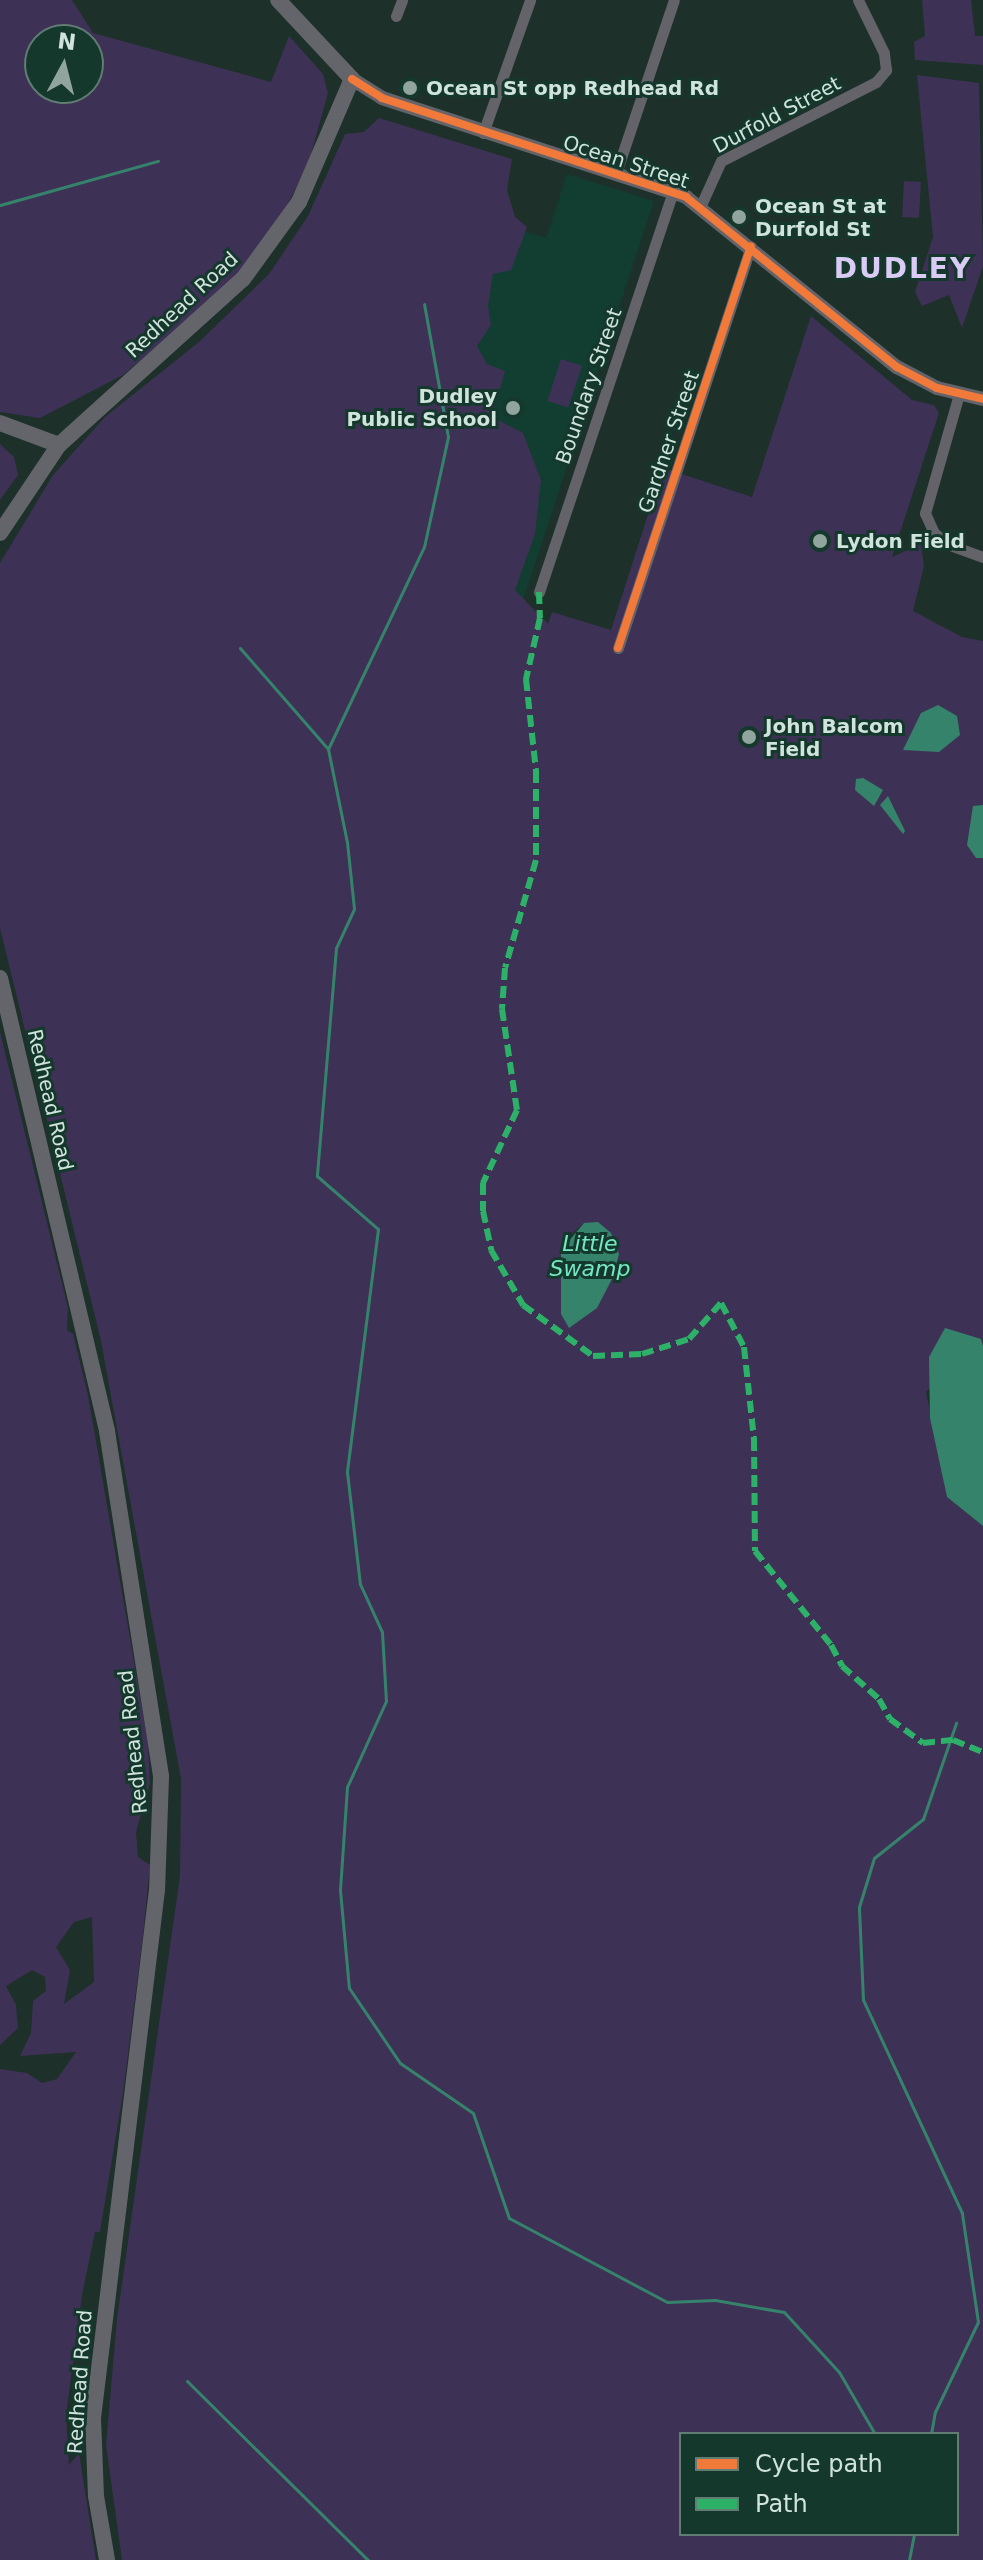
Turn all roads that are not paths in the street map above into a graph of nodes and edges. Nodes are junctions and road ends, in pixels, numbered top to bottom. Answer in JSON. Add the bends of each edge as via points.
{"nodes":[{"id":1,"x":278,"y":0,"type":"edge"},
{"id":2,"x":402,"y":0,"type":"edge"},
{"id":3,"x":530,"y":0,"type":"edge"},
{"id":4,"x":674,"y":0,"type":"edge"},
{"id":5,"x":858,"y":0,"type":"edge"},
{"id":6,"x":396,"y":16,"type":"dead end"},
{"id":7,"x":352,"y":79,"type":"junction"},
{"id":8,"x":483,"y":133,"type":"junction"},
{"id":9,"x":616,"y":173,"type":"junction"},
{"id":10,"x":673,"y":191,"type":"junction"},
{"id":11,"x":701,"y":205,"type":"junction"},
{"id":12,"x":751,"y":246,"type":"junction"},
{"id":13,"x":959,"y":394,"type":"junction"},
{"id":14,"x":983,"y":399,"type":"edge"},
{"id":15,"x":0,"y":423,"type":"edge"},
{"id":16,"x":59,"y":445,"type":"junction"},
{"id":17,"x":0,"y":533,"type":"edge"},
{"id":18,"x":983,"y":557,"type":"edge"},
{"id":19,"x":539,"y":592,"type":"dead end"},
{"id":20,"x":618,"y":648,"type":"dead end"},
{"id":21,"x":0,"y":978,"type":"edge"},
{"id":22,"x":107,"y":2560,"type":"edge"}],
"edges":[{"from":1,"to":7,"type":"main road"},
{"from":2,"to":6,"type":"street"},
{"from":3,"to":8,"type":"street"},
{"from":4,"to":9,"type":"street"},
{"from":5,"to":11,"type":"street","name":"Durfold Street","via":[[884,53],[886,70],[876,82],[721,161]]},
{"from":7,"to":8,"type":"street","name":"Ocean Street","via":[[382,98]]},
{"from":7,"to":16,"type":"main road","name":"Redhead Road","via":[[299,202],[264,254]]},
{"from":8,"to":9,"type":"street","name":"Ocean Street"},
{"from":9,"to":10,"type":"street","name":"Ocean Street"},
{"from":10,"to":11,"type":"street","name":"Ocean Street"},
{"from":10,"to":19,"type":"street","name":"Boundary Street"},
{"from":11,"to":12,"type":"street","name":"Ocean Street"},
{"from":12,"to":13,"type":"street","name":"Ocean Street","via":[[897,367]]},
{"from":12,"to":20,"type":"street","name":"Gardner Street"},
{"from":13,"to":14,"type":"street","name":"Ocean Street"},
{"from":13,"to":18,"type":"street","via":[[925,513],[934,533]]},
{"from":15,"to":16,"type":"main road"},
{"from":16,"to":17,"type":"main road","name":"Redhead Road"},
{"from":21,"to":22,"type":"main road","name":"Redhead Road","via":[[107,1431],[161,1777],[157,1890],[93,2418],[96,2496]]}]}
